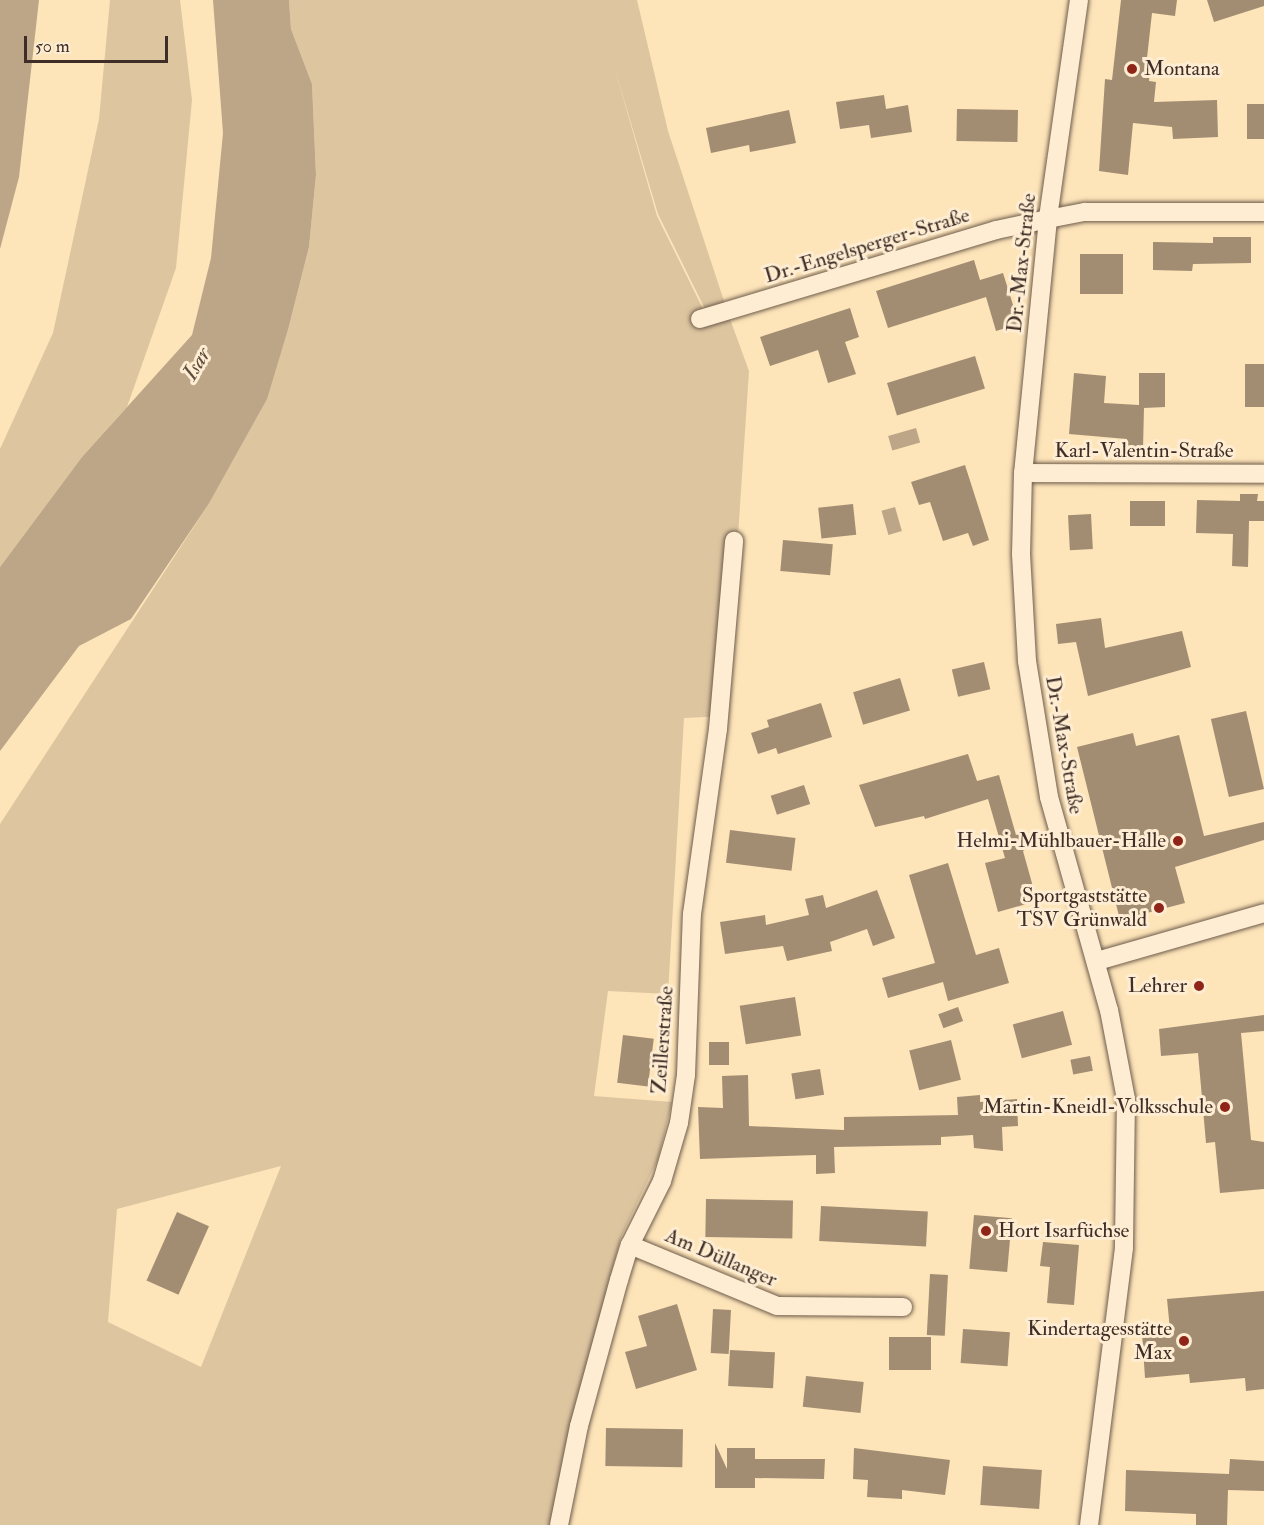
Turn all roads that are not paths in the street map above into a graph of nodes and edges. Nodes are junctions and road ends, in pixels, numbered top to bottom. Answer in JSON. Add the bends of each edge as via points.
{"nodes":[{"id":1,"x":1079,"y":0,"type":"edge"},
{"id":2,"x":1264,"y":212,"type":"edge"},
{"id":3,"x":1048,"y":219,"type":"junction"},
{"id":4,"x":700,"y":319,"type":"dead end"},
{"id":5,"x":1023,"y":473,"type":"junction"},
{"id":6,"x":1264,"y":474,"type":"edge"},
{"id":7,"x":734,"y":541,"type":"dead end"},
{"id":8,"x":1264,"y":913,"type":"edge"},
{"id":9,"x":1097,"y":962,"type":"junction"},
{"id":10,"x":630,"y":1245,"type":"junction"},
{"id":11,"x":903,"y":1307,"type":"dead end"},
{"id":12,"x":559,"y":1525,"type":"edge"},
{"id":13,"x":1089,"y":1525,"type":"edge"}],
"edges":[{"from":1,"to":3,"type":"street","name":"Dr.-Max-Straße"},
{"from":2,"to":3,"type":"street","name":"Dr.-Engelsperger-Straße","via":[[1085,212]]},
{"from":3,"to":4,"type":"street","name":"Dr.-Engelsperger-Straße","via":[[996,230]]},
{"from":3,"to":5,"type":"street","name":"Dr.-Max-Straße"},
{"from":5,"to":6,"type":"street","name":"Karl-Valentin-Straße"},
{"from":5,"to":9,"type":"street","name":"Dr.-Max-Straße","via":[[1023,606],[1033,709],[1061,850]]},
{"from":7,"to":10,"type":"street","name":"Zeillerstraße","via":[[718,729],[692,914],[681,1113],[662,1180]]},
{"from":8,"to":9,"type":"street"},
{"from":9,"to":13,"type":"street","name":"Dr.-Max-Straße","via":[[1118,1042],[1129,1158],[1124,1248]]},
{"from":10,"to":11,"type":"street","name":"Am Düllanger","via":[[777,1306]]},
{"from":10,"to":12,"type":"street","name":"Zeillerstraße","via":[[579,1426]]}]}
